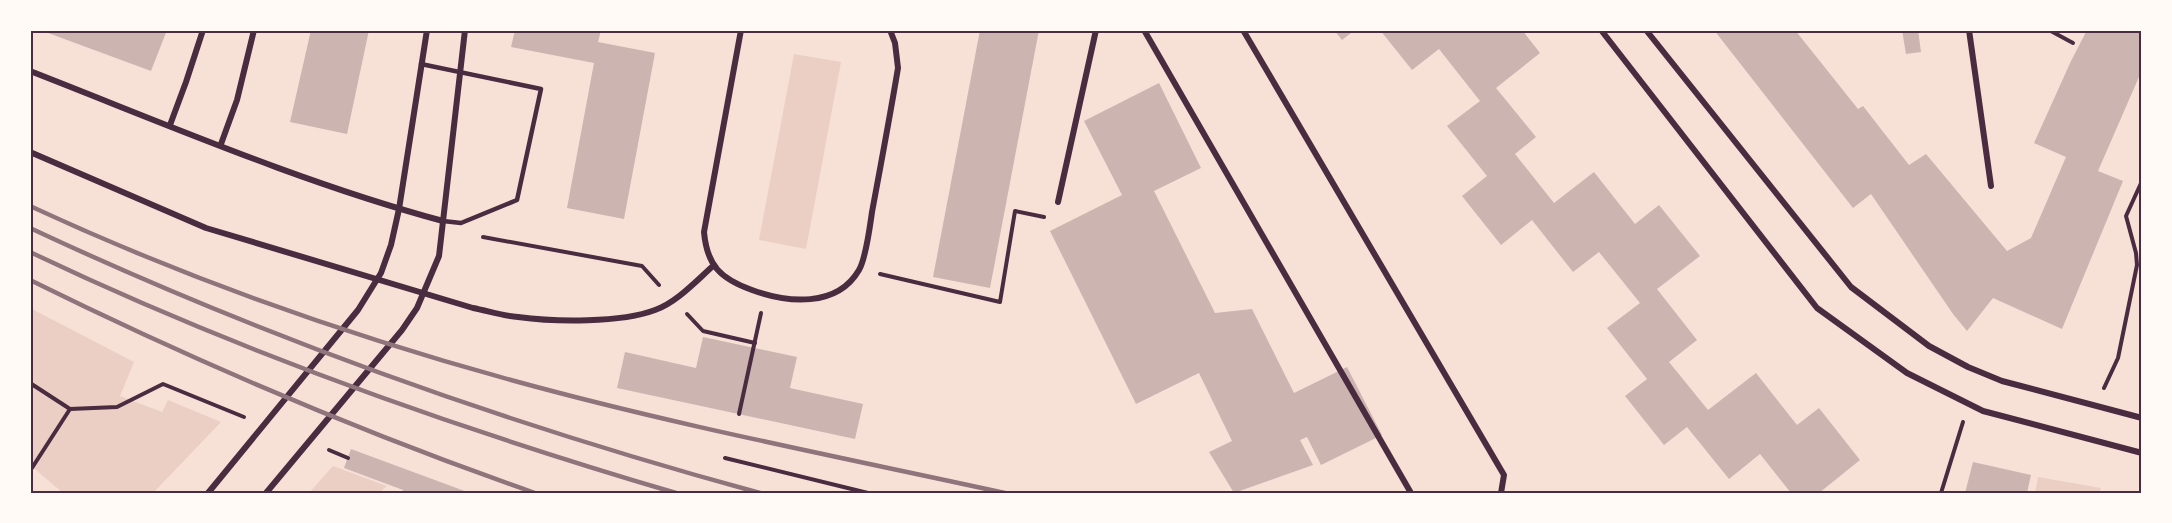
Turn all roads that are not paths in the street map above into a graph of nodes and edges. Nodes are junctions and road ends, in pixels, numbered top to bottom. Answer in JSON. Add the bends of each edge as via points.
{"nodes":[{"id":1,"x":203,"y":30,"type":"edge"},
{"id":2,"x":254,"y":30,"type":"edge"},
{"id":3,"x":427,"y":30,"type":"edge"},
{"id":4,"x":465,"y":30,"type":"edge"},
{"id":5,"x":741,"y":30,"type":"edge"},
{"id":6,"x":890,"y":30,"type":"edge"},
{"id":7,"x":1096,"y":30,"type":"edge"},
{"id":8,"x":1144,"y":30,"type":"edge"},
{"id":9,"x":1243,"y":30,"type":"edge"},
{"id":10,"x":1601,"y":30,"type":"edge"},
{"id":11,"x":1646,"y":30,"type":"edge"},
{"id":12,"x":1970,"y":30,"type":"edge"},
{"id":13,"x":422,"y":64,"type":"junction"},
{"id":14,"x":30,"y":71,"type":"edge"},
{"id":15,"x":460,"y":72,"type":"junction"},
{"id":16,"x":170,"y":125,"type":"junction"},
{"id":17,"x":221,"y":144,"type":"junction"},
{"id":18,"x":30,"y":152,"type":"edge"},
{"id":19,"x":1991,"y":186,"type":"dead end"},
{"id":20,"x":1058,"y":202,"type":"road end"},
{"id":21,"x":399,"y":209,"type":"junction"},
{"id":22,"x":444,"y":221,"type":"junction"},
{"id":23,"x":713,"y":266,"type":"junction"},
{"id":24,"x":2142,"y":418,"type":"edge"},
{"id":25,"x":2142,"y":453,"type":"edge"},
{"id":26,"x":208,"y":493,"type":"edge"},
{"id":27,"x":266,"y":493,"type":"edge"},
{"id":28,"x":1411,"y":493,"type":"edge"},
{"id":29,"x":1501,"y":493,"type":"edge"}],
"edges":[{"from":1,"to":16,"type":"street"},
{"from":2,"to":17,"type":"street","via":[[237,100]]},
{"from":3,"to":13,"type":"street"},
{"from":4,"to":15,"type":"street"},
{"from":5,"to":23,"type":"street","via":[[704,232]]},
{"from":6,"to":23,"type":"street","via":[[896,43],[898,68],[860,269],[834,292],[803,301],[765,295],[732,283]]},
{"from":7,"to":20,"type":"street"},
{"from":8,"to":28,"type":"street"},
{"from":9,"to":29,"type":"street","via":[[1504,475]]},
{"from":10,"to":25,"type":"street","via":[[1817,308],[1906,372],[1969,405]]},
{"from":11,"to":24,"type":"street","via":[[1851,287],[1929,346],[1968,367],[2002,381]]},
{"from":12,"to":19,"type":"street"},
{"from":13,"to":15,"type":"lane"},
{"from":13,"to":21,"type":"street"},
{"from":14,"to":16,"type":"street"},
{"from":15,"to":22,"type":"street"},
{"from":15,"to":22,"type":"lane","via":[[541,89],[517,200],[461,223]]},
{"from":16,"to":17,"type":"street"},
{"from":17,"to":21,"type":"street"},
{"from":18,"to":23,"type":"street","via":[[207,228],[473,308],[517,317],[620,318],[656,310],[673,301]]},
{"from":21,"to":22,"type":"street"},
{"from":21,"to":26,"type":"street","via":[[381,273],[358,310]]},
{"from":22,"to":27,"type":"street","via":[[439,256],[417,308]]}]}
